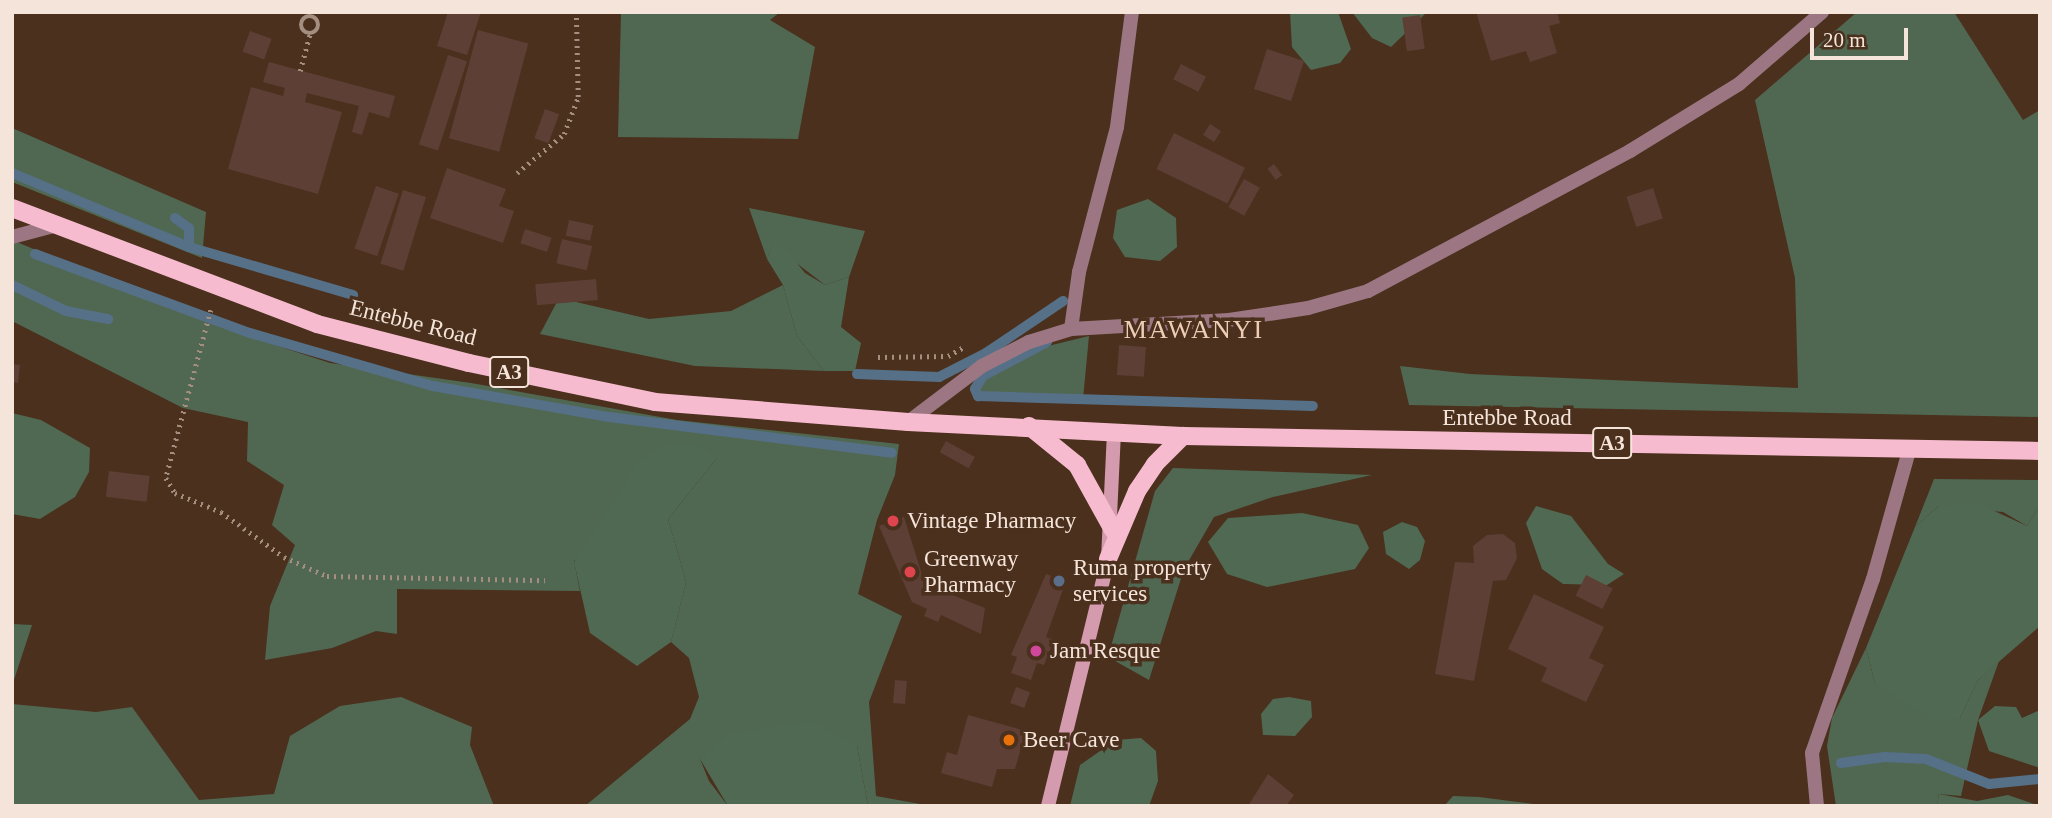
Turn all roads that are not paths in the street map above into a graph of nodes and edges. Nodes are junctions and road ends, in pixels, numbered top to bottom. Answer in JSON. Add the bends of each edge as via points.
{"nodes":[{"id":1,"x":1132,"y":12,"type":"edge"},
{"id":2,"x":1822,"y":12,"type":"edge"},
{"id":3,"x":12,"y":208,"type":"edge"},
{"id":4,"x":53,"y":226,"type":"junction"},
{"id":5,"x":12,"y":237,"type":"edge"},
{"id":6,"x":1071,"y":329,"type":"junction"},
{"id":7,"x":908,"y":422,"type":"junction"},
{"id":8,"x":1029,"y":426,"type":"junction"},
{"id":9,"x":1114,"y":431,"type":"junction"},
{"id":10,"x":1183,"y":436,"type":"junction"},
{"id":11,"x":2040,"y":451,"type":"edge"},
{"id":12,"x":1909,"y":452,"type":"junction"},
{"id":13,"x":1113,"y":530,"type":"junction"},
{"id":14,"x":1108,"y":559,"type":"junction"},
{"id":15,"x":1048,"y":806,"type":"edge"},
{"id":16,"x":1817,"y":806,"type":"edge"}],
"edges":[{"from":1,"to":6,"type":"street","via":[[1117,127],[1079,272]]},
{"from":2,"to":6,"type":"street","via":[[1728,90],[1618,158],[1368,291],[1229,320]]},
{"from":3,"to":4,"type":"main road","name":"Entebbe Road","number":"A3"},
{"from":4,"to":5,"type":"street"},
{"from":4,"to":7,"type":"main road","name":"Entebbe Road","number":"A3","via":[[317,324],[469,363],[655,402]]},
{"from":6,"to":7,"type":"street","via":[[1029,342],[982,366]]},
{"from":7,"to":8,"type":"main road","name":"Entebbe Road","number":"A3"},
{"from":8,"to":9,"type":"main road","number":"A3"},
{"from":8,"to":13,"type":"main road","via":[[1077,465]]},
{"from":9,"to":10,"type":"main road","number":"A3"},
{"from":9,"to":13,"type":"street"},
{"from":10,"to":12,"type":"main road","name":"Entebbe Road","number":"A3"},
{"from":10,"to":14,"type":"main road","via":[[1155,464],[1138,491]]},
{"from":11,"to":12,"type":"main road","name":"Entebbe Road","number":"A3"},
{"from":12,"to":16,"type":"street","via":[[1872,579],[1812,753]]},
{"from":13,"to":14,"type":"street"},
{"from":14,"to":15,"type":"street"}]}
